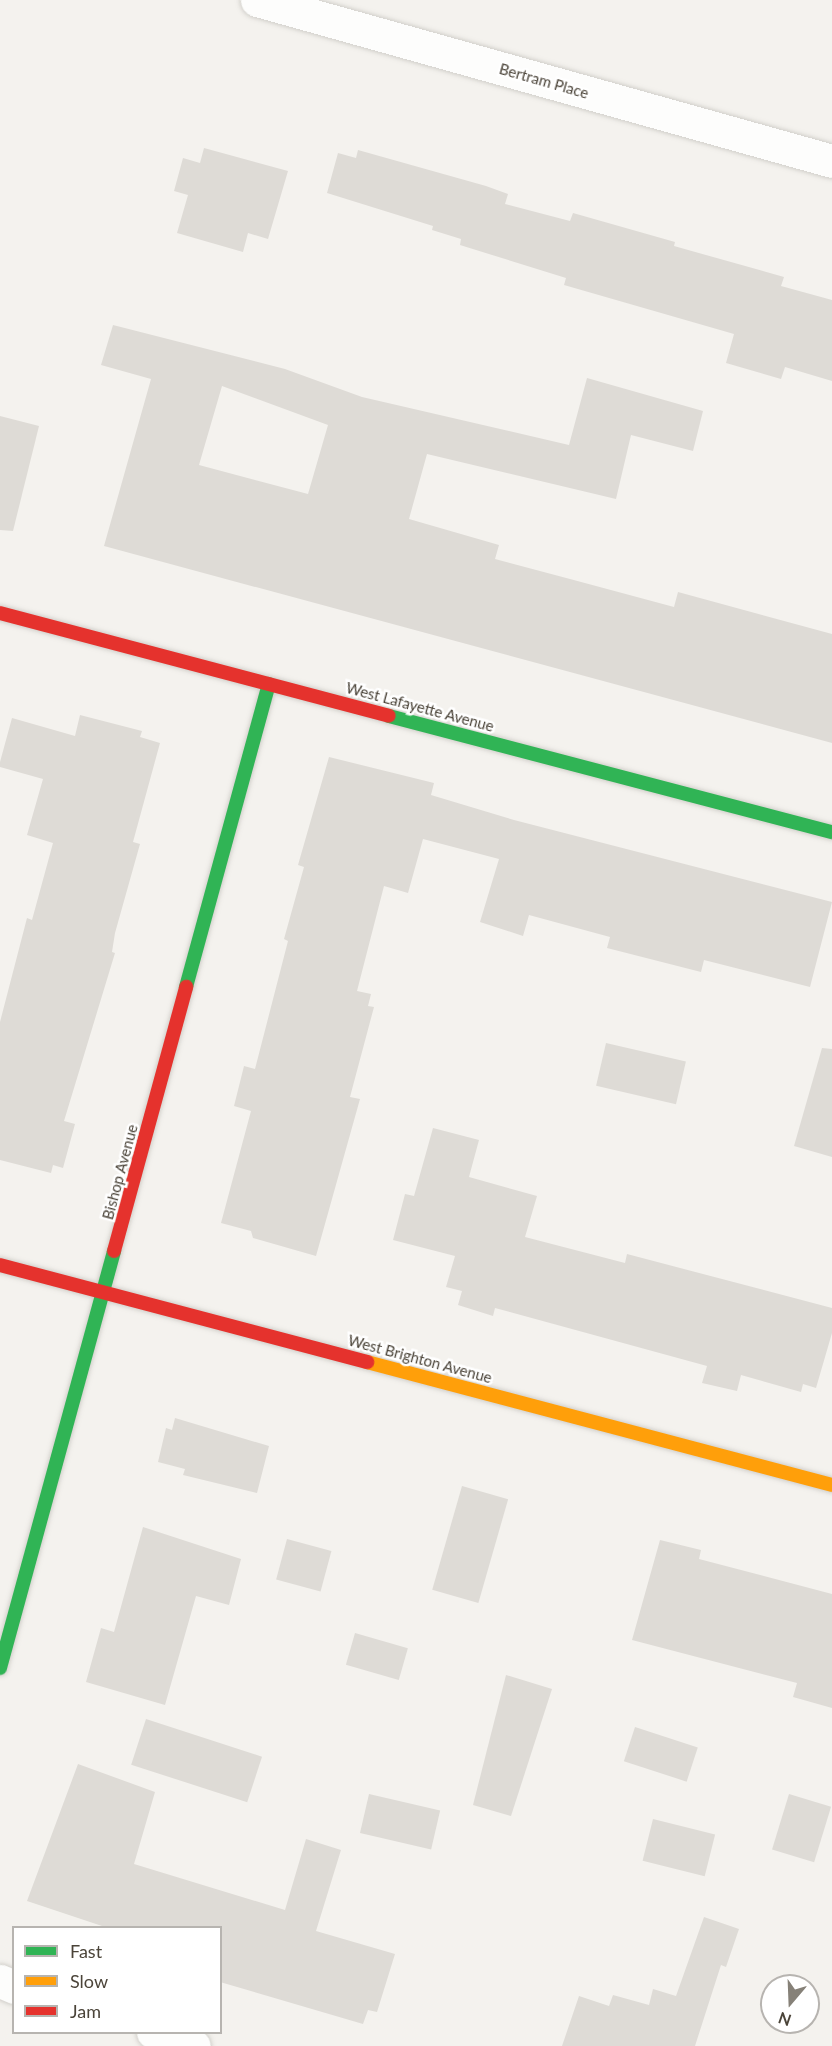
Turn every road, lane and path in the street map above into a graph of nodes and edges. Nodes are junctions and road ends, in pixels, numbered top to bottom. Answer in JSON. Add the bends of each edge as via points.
{"nodes":[{"id":1,"x":257,"y":0,"type":"edge"},
{"id":2,"x":832,"y":161,"type":"edge"},
{"id":3,"x":0,"y":613,"type":"edge"},
{"id":4,"x":269,"y":684,"type":"junction"},
{"id":5,"x":832,"y":832,"type":"edge"},
{"id":6,"x":0,"y":1265,"type":"edge"},
{"id":7,"x":105,"y":1293,"type":"junction"},
{"id":8,"x":832,"y":1485,"type":"edge"},
{"id":9,"x":0,"y":1668,"type":"edge"},
{"id":10,"x":159,"y":2034,"type":"edge"},
{"id":11,"x":194,"y":2046,"type":"edge"}],
"edges":[{"from":1,"to":2,"type":"street","name":"Bertram Place"},
{"from":3,"to":4,"type":"street","name":"West Lafayette Avenue"},
{"from":4,"to":5,"type":"street","name":"West Lafayette Avenue"},
{"from":4,"to":7,"type":"street","name":"Bishop Avenue"},
{"from":6,"to":7,"type":"street","name":"West Brighton Avenue"},
{"from":7,"to":8,"type":"street","name":"West Brighton Avenue"},
{"from":7,"to":9,"type":"street","name":"Bishop Avenue"},
{"from":10,"to":11,"type":"street"}]}
